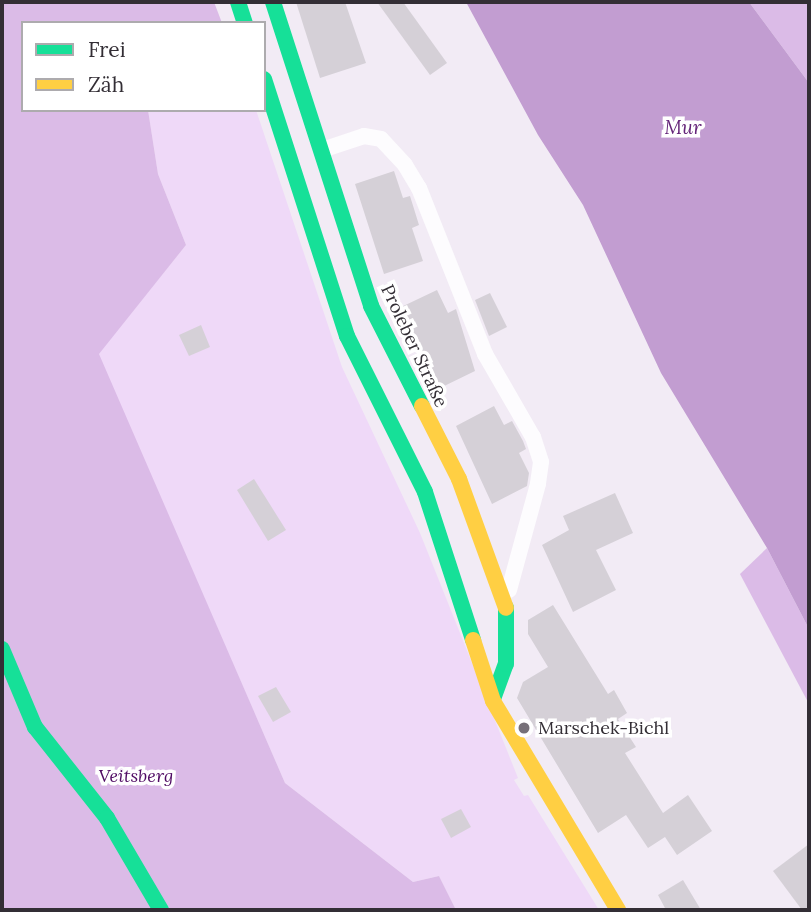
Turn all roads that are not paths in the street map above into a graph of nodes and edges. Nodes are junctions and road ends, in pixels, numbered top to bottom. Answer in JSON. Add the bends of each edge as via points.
{"nodes":[{"id":1,"x":238,"y":2,"type":"edge"},
{"id":2,"x":273,"y":2,"type":"edge"},
{"id":3,"x":244,"y":21,"type":"edge"},
{"id":4,"x":266,"y":85,"type":"edge"},
{"id":5,"x":322,"y":150,"type":"junction"},
{"id":6,"x":506,"y":599,"type":"junction"},
{"id":7,"x":2,"y":649,"type":"edge"},
{"id":8,"x":492,"y":701,"type":"junction"},
{"id":9,"x":160,"y":910,"type":"edge"},
{"id":10,"x":618,"y":910,"type":"edge"}],
"edges":[{"from":1,"to":3,"type":"street"},
{"from":2,"to":5,"type":"street","name":"Proleber Straße"},
{"from":4,"to":8,"type":"street","via":[[347,336],[425,492]]},
{"from":5,"to":6,"type":"street","name":"Proleber Straße","via":[[371,306],[459,479]]},
{"from":5,"to":6,"type":"lane","via":[[363,136],[380,139],[405,165],[419,188],[485,354],[533,437],[541,462],[538,484]]},
{"from":6,"to":8,"type":"street","name":"Proleber Straße","via":[[506,664]]},
{"from":7,"to":9,"type":"street","via":[[35,727],[107,818],[144,875]]},
{"from":8,"to":10,"type":"street"}]}
